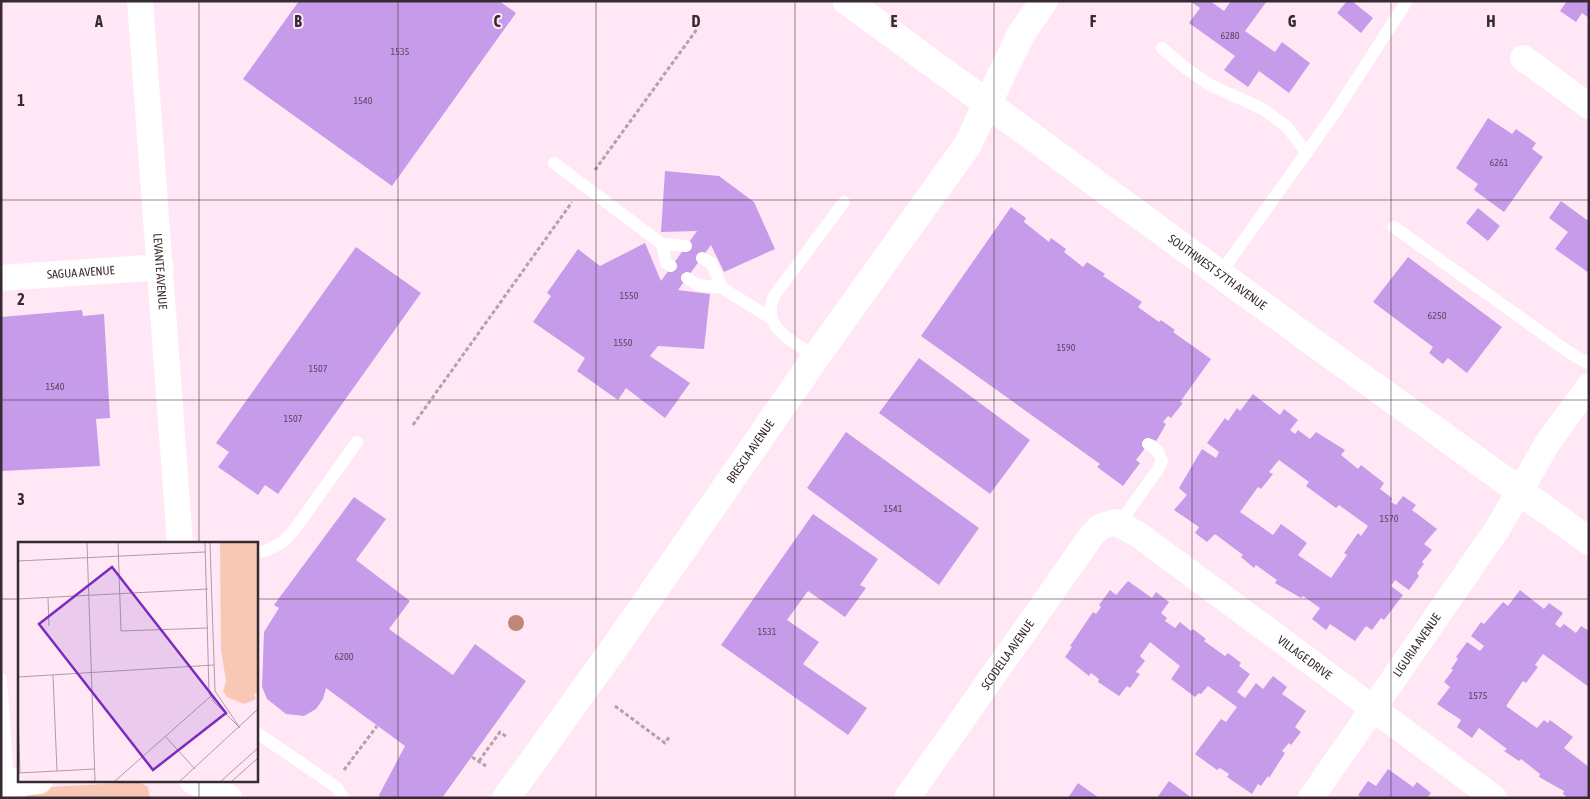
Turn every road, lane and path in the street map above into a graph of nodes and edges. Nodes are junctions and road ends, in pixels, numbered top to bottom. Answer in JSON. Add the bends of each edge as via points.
{"nodes":[{"id":1,"x":140,"y":1,"type":"edge"},
{"id":2,"x":847,"y":1,"type":"edge"},
{"id":3,"x":1044,"y":1,"type":"edge"},
{"id":4,"x":1407,"y":1,"type":"edge"},
{"id":5,"x":700,"y":25,"type":"dead end"},
{"id":6,"x":1162,"y":48,"type":"dead end"},
{"id":7,"x":1523,"y":58,"type":"dead end"},
{"id":8,"x":988,"y":104,"type":"junction"},
{"id":9,"x":1589,"y":106,"type":"edge"},
{"id":10,"x":1307,"y":154,"type":"junction"},
{"id":11,"x":554,"y":164,"type":"dead end"},
{"id":12,"x":584,"y":185,"type":"junction"},
{"id":13,"x":844,"y":202,"type":"dead end"},
{"id":14,"x":1394,"y":227,"type":"dead end"},
{"id":15,"x":662,"y":244,"type":"junction"},
{"id":16,"x":686,"y":246,"type":"dead end"},
{"id":17,"x":702,"y":258,"type":"dead end"},
{"id":18,"x":671,"y":266,"type":"dead end"},
{"id":19,"x":161,"y":267,"type":"junction"},
{"id":20,"x":1220,"y":274,"type":"junction"},
{"id":21,"x":1,"y":278,"type":"edge"},
{"id":22,"x":687,"y":278,"type":"dead end"},
{"id":23,"x":722,"y":288,"type":"junction"},
{"id":24,"x":769,"y":317,"type":"junction"},
{"id":25,"x":816,"y":357,"type":"junction"},
{"id":26,"x":1589,"y":364,"type":"edge"},
{"id":27,"x":1589,"y":386,"type":"edge"},
{"id":28,"x":413,"y":425,"type":"dead end"},
{"id":29,"x":357,"y":442,"type":"dead end"},
{"id":30,"x":1148,"y":444,"type":"dead end"},
{"id":31,"x":1521,"y":490,"type":"junction"},
{"id":32,"x":1117,"y":523,"type":"junction"},
{"id":33,"x":1589,"y":541,"type":"edge"},
{"id":34,"x":180,"y":542,"type":"edge"},
{"id":35,"x":258,"y":552,"type":"edge"},
{"id":36,"x":1,"y":679,"type":"edge"},
{"id":37,"x":615,"y":706,"type":"dead end"},
{"id":38,"x":1373,"y":710,"type":"junction"},
{"id":39,"x":377,"y":726,"type":"dead end"},
{"id":40,"x":258,"y":733,"type":"edge"},
{"id":41,"x":670,"y":736,"type":"dead end"},
{"id":42,"x":507,"y":737,"type":"dead end"},
{"id":43,"x":472,"y":757,"type":"dead end"},
{"id":44,"x":479,"y":761,"type":"junction"},
{"id":45,"x":486,"y":766,"type":"dead end"},
{"id":46,"x":344,"y":771,"type":"dead end"},
{"id":47,"x":31,"y":782,"type":"edge"},
{"id":48,"x":192,"y":782,"type":"edge"},
{"id":49,"x":196,"y":782,"type":"edge"},
{"id":50,"x":6,"y":788,"type":"edge"},
{"id":51,"x":189,"y":798,"type":"edge"},
{"id":52,"x":228,"y":798,"type":"edge"},
{"id":53,"x":343,"y":798,"type":"edge"},
{"id":54,"x":506,"y":798,"type":"edge"},
{"id":55,"x":907,"y":798,"type":"edge"},
{"id":56,"x":1311,"y":798,"type":"edge"},
{"id":57,"x":1494,"y":798,"type":"edge"}],
"edges":[{"from":1,"to":19,"type":"street","name":"LEVANTE AVENUE"},
{"from":2,"to":8,"type":"street","name":"SOUTHWEST 57TH AVENUE"},
{"from":3,"to":8,"type":"street","name":"BRESCIA AVENUE","via":[[1021,34]]},
{"from":4,"to":10,"type":"lane"},
{"from":5,"to":12,"type":"path"},
{"from":6,"to":10,"type":"lane","via":[[1210,86],[1286,126]]},
{"from":7,"to":9,"type":"street"},
{"from":8,"to":20,"type":"street","name":"SOUTHWEST 57TH AVENUE"},
{"from":8,"to":25,"type":"street","name":"BRESCIA AVENUE","via":[[967,146]]},
{"from":10,"to":20,"type":"lane"},
{"from":11,"to":12,"type":"lane"},
{"from":12,"to":15,"type":"lane"},
{"from":12,"to":28,"type":"path"},
{"from":13,"to":24,"type":"lane","via":[[774,296]]},
{"from":14,"to":26,"type":"lane"},
{"from":15,"to":16,"type":"lane"},
{"from":15,"to":18,"type":"lane","via":[[666,263]]},
{"from":17,"to":23,"type":"lane","via":[[712,264]]},
{"from":19,"to":21,"type":"street","name":"SAGUA AVENUE"},
{"from":19,"to":34,"type":"street","name":"LEVANTE AVENUE"},
{"from":20,"to":31,"type":"street","name":"SOUTHWEST 57TH AVENUE"},
{"from":22,"to":23,"type":"lane","via":[[698,285]]},
{"from":23,"to":24,"type":"lane"},
{"from":24,"to":25,"type":"lane","via":[[775,327]]},
{"from":25,"to":54,"type":"street","name":"BRESCIA AVENUE","via":[[687,545]]},
{"from":27,"to":31,"type":"street","name":"LIGURIA AVENUE","via":[[1547,444]]},
{"from":29,"to":35,"type":"lane","via":[[289,536],[266,551]]},
{"from":30,"to":32,"type":"lane","via":[[1157,450],[1162,461]]},
{"from":31,"to":33,"type":"street","name":"SOUTHWEST 57TH AVENUE"},
{"from":31,"to":38,"type":"street","name":"LIGURIA AVENUE"},
{"from":32,"to":38,"type":"street","name":"VILLAGE DRIVE","via":[[1139,535]]},
{"from":32,"to":55,"type":"street","name":"SCODELLA AVENUE","via":[[1100,527],[1092,535]]},
{"from":36,"to":50,"type":"lane"},
{"from":37,"to":41,"type":"path","via":[[665,744]]},
{"from":38,"to":56,"type":"street","name":"LIGURIA AVENUE"},
{"from":38,"to":57,"type":"street","name":"VILLAGE DRIVE"},
{"from":39,"to":46,"type":"path"},
{"from":40,"to":53,"type":"lane","via":[[336,787]]},
{"from":42,"to":44,"type":"path","via":[[500,732]]},
{"from":43,"to":44,"type":"path"},
{"from":44,"to":45,"type":"path"},
{"from":47,"to":50,"type":"street"},
{"from":48,"to":51,"type":"street"},
{"from":49,"to":52,"type":"street"}]}
